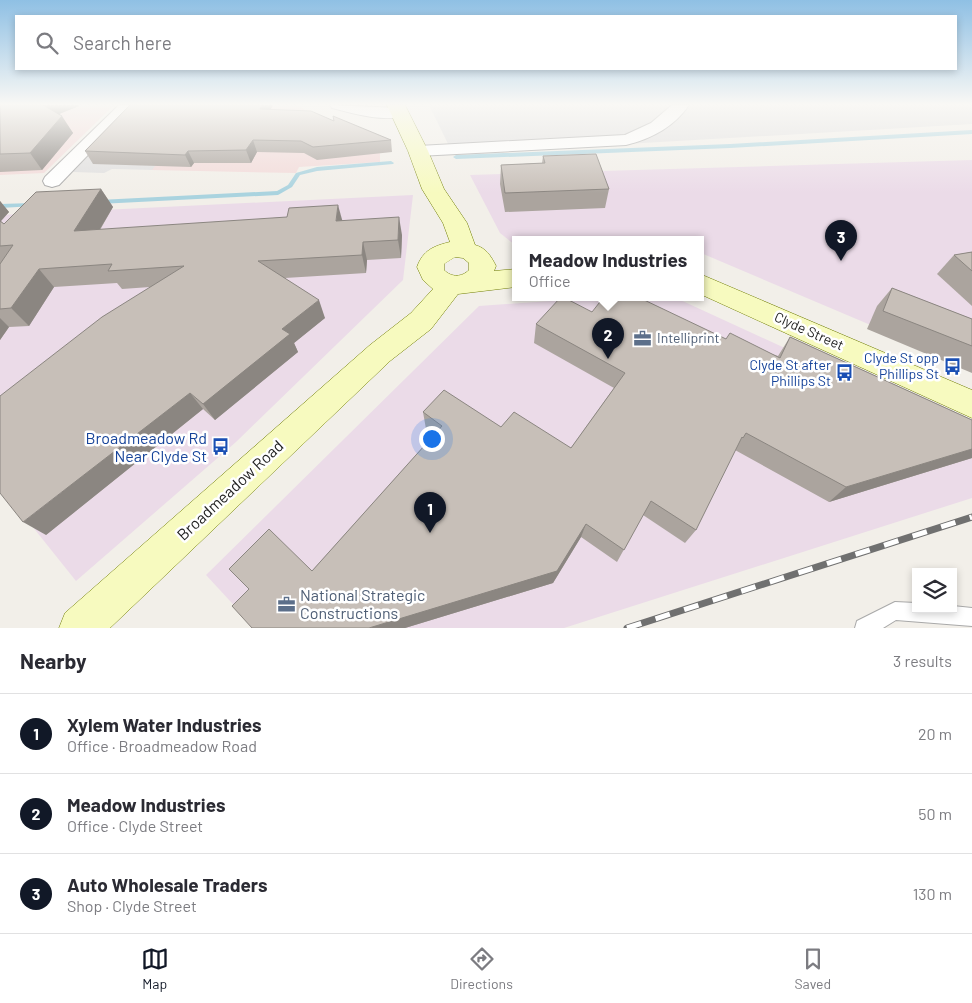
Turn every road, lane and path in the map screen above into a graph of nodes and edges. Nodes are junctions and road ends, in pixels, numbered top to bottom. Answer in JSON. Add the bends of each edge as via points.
{"nodes":[{"id":1,"x":99,"y":134,"type":"edge"},
{"id":2,"x":410,"y":134,"type":"edge"},
{"id":3,"x":647,"y":134,"type":"edge"},
{"id":4,"x":418,"y":151,"type":"junction"},
{"id":5,"x":52,"y":181,"type":"dead end"},
{"id":6,"x":433,"y":189,"type":"junction"},
{"id":7,"x":472,"y":254,"type":"junction"},
{"id":8,"x":431,"y":263,"type":"junction"},
{"id":9,"x":512,"y":267,"type":"edge"},
{"id":10,"x":512,"y":278,"type":"edge"},
{"id":11,"x":458,"y":285,"type":"junction"},
{"id":12,"x":704,"y":285,"type":"edge"},
{"id":13,"x":380,"y":353,"type":"junction"},
{"id":14,"x":972,"y":404,"type":"edge"},
{"id":15,"x":972,"y":617,"type":"edge"},
{"id":16,"x":80,"y":628,"type":"edge"},
{"id":17,"x":864,"y":628,"type":"edge"}],
"edges":[{"from":1,"to":5,"type":"street"},
{"from":2,"to":4,"type":"street"},
{"from":3,"to":4,"type":"street","via":[[626,140]]},
{"from":4,"to":6,"type":"street"},
{"from":6,"to":7,"type":"street"},
{"from":6,"to":8,"type":"street","name":"Broadmeadow Road","via":[[440,234]]},
{"from":7,"to":8,"type":"street","via":[[447,250]]},
{"from":7,"to":9,"type":"street"},
{"from":7,"to":11,"type":"street","via":[[483,266],[482,270],[476,279]]},
{"from":8,"to":11,"type":"street","via":[[435,279]]},
{"from":8,"to":13,"type":"street","name":"Broadmeadow Road","via":[[420,300]]},
{"from":10,"to":11,"type":"street"},
{"from":11,"to":13,"type":"street","name":"Broadmeadow Road","via":[[421,321]]},
{"from":12,"to":14,"type":"street","name":"Clyde Street"},
{"from":13,"to":16,"type":"street","name":"Broadmeadow Road"},
{"from":15,"to":17,"type":"lane","via":[[894,611]]}]}
